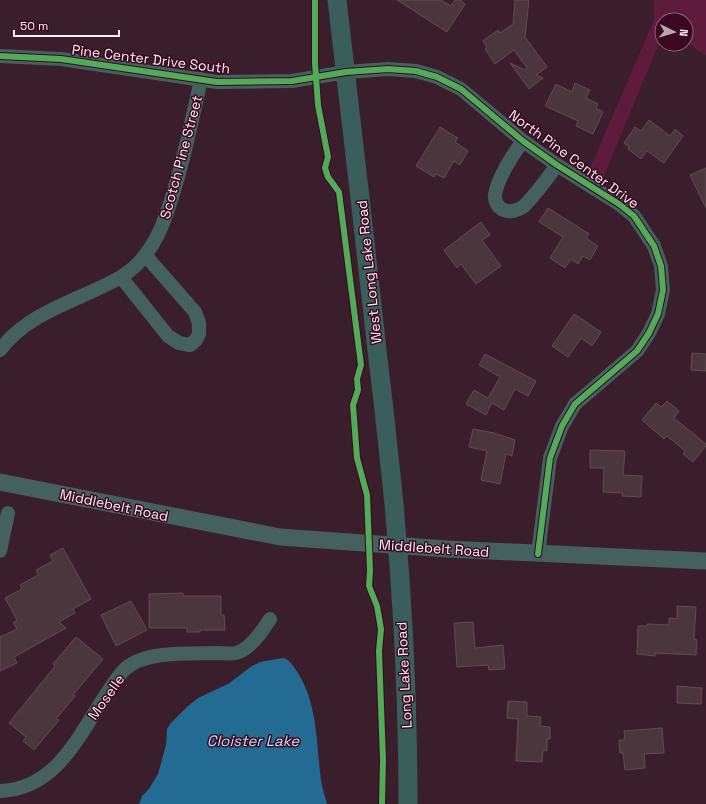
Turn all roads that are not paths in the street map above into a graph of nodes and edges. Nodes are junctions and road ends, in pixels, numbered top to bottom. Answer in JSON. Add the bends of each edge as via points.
{"nodes":[{"id":1,"x":338,"y":0,"type":"edge"},
{"id":2,"x":0,"y":56,"type":"edge"},
{"id":3,"x":346,"y":72,"type":"junction"},
{"id":4,"x":201,"y":79,"type":"junction"},
{"id":5,"x":522,"y":141,"type":"junction"},
{"id":6,"x":557,"y":165,"type":"junction"},
{"id":7,"x":145,"y":255,"type":"junction"},
{"id":8,"x":121,"y":277,"type":"junction"},
{"id":9,"x":0,"y":350,"type":"edge"},
{"id":10,"x":0,"y":482,"type":"edge"},
{"id":11,"x":8,"y":513,"type":"dead end"},
{"id":12,"x":397,"y":545,"type":"junction"},
{"id":13,"x":0,"y":551,"type":"edge"},
{"id":14,"x":538,"y":554,"type":"junction"},
{"id":15,"x":706,"y":562,"type":"edge"},
{"id":16,"x":270,"y":619,"type":"dead end"},
{"id":17,"x":0,"y":791,"type":"edge"},
{"id":18,"x":408,"y":804,"type":"edge"}],
"edges":[{"from":1,"to":3,"type":"main road","name":"West Long Lake Road"},
{"from":2,"to":4,"type":"street","name":"Pine Center Drive South","via":[[61,59]]},
{"from":3,"to":4,"type":"street","name":"Pine Center Drive South","via":[[292,81],[217,82]]},
{"from":3,"to":5,"type":"street","name":"North Pine Center Drive","via":[[388,69],[416,71],[437,77],[461,89]]},
{"from":3,"to":12,"type":"main road","name":"West Long Lake Road"},
{"from":4,"to":7,"type":"street","name":"Scotch Pine Street","via":[[165,221]]},
{"from":5,"to":6,"type":"street","name":"North Pine Center Drive"},
{"from":5,"to":6,"type":"street","name":"North Pine Center Drive","via":[[512,156],[494,196],[497,204],[504,210],[513,211],[523,206]]},
{"from":6,"to":14,"type":"street","name":"North Pine Center Drive","via":[[634,216],[654,246],[661,266],[663,290],[655,320],[637,351],[575,404],[562,426],[550,458]]},
{"from":7,"to":8,"type":"street","name":"Scotch Pine Street"},
{"from":7,"to":8,"type":"street","via":[[195,312],[199,324],[196,340],[190,345],[179,343],[168,336]]},
{"from":8,"to":9,"type":"street","name":"Scotch Pine Street","via":[[47,312],[22,328]]},
{"from":10,"to":12,"type":"street","name":"Middlebelt Road","via":[[280,537]]},
{"from":11,"to":13,"type":"street"},
{"from":12,"to":14,"type":"street","name":"Middlebelt Road"},
{"from":12,"to":18,"type":"main road","name":"Long Lake Road","via":[[406,702]]},
{"from":14,"to":15,"type":"street","name":"Middlebelt Road"},
{"from":16,"to":17,"type":"street","name":"Moselle","via":[[254,642],[237,653],[162,655],[133,663],[116,680],[53,770],[33,783]]}]}
